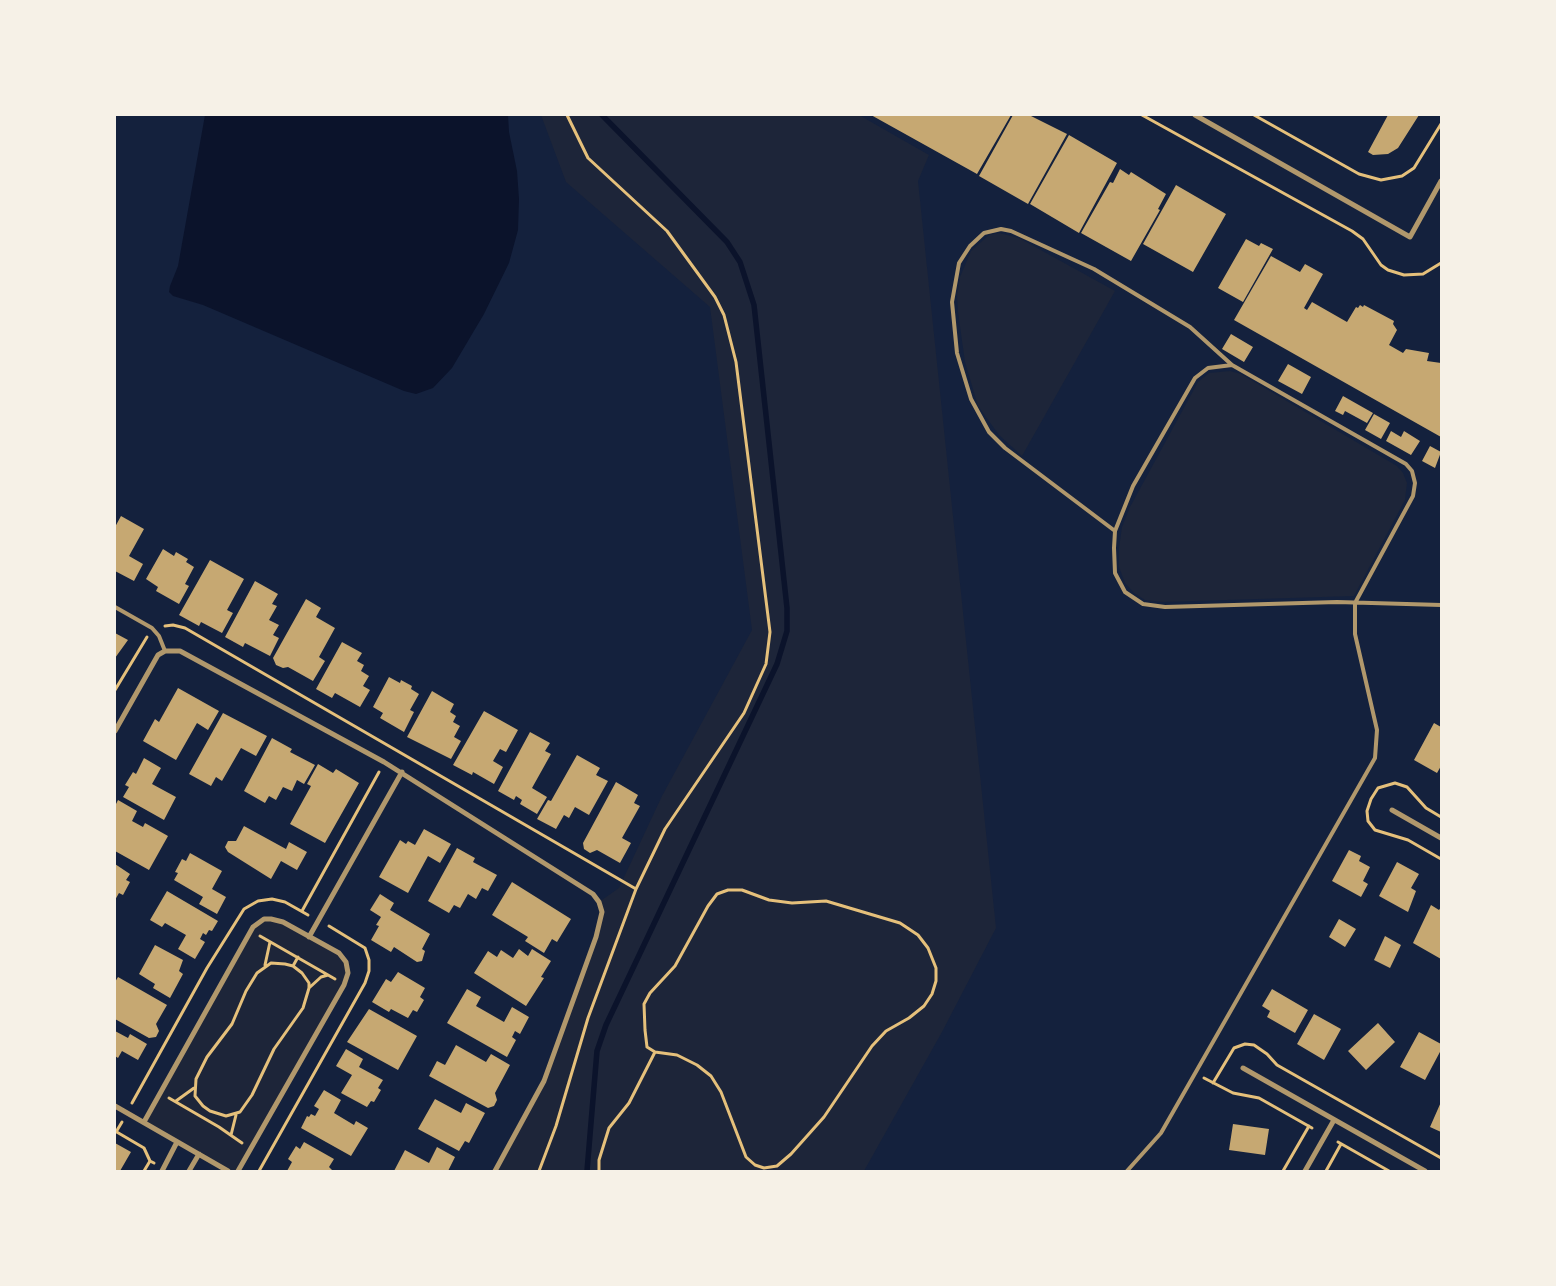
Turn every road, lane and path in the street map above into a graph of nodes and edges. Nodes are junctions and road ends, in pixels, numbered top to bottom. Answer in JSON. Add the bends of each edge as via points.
{"nodes":[{"id":1,"x":567,"y":115,"type":"edge"},
{"id":2,"x":1142,"y":115,"type":"edge"},
{"id":3,"x":1195,"y":115,"type":"edge"},
{"id":4,"x":1254,"y":115,"type":"edge"},
{"id":5,"x":1441,"y":124,"type":"edge"},
{"id":6,"x":1441,"y":181,"type":"edge"},
{"id":7,"x":1441,"y":263,"type":"edge"},
{"id":8,"x":1232,"y":365,"type":"junction"},
{"id":9,"x":1116,"y":532,"type":"junction"},
{"id":10,"x":1355,"y":603,"type":"junction"},
{"id":11,"x":1441,"y":605,"type":"edge"},
{"id":12,"x":115,"y":607,"type":"edge"},
{"id":13,"x":165,"y":651,"type":"junction"},
{"id":14,"x":115,"y":731,"type":"edge"},
{"id":15,"x":384,"y":762,"type":"junction"},
{"id":16,"x":402,"y":772,"type":"junction"},
{"id":17,"x":1392,"y":810,"type":"dead end"},
{"id":18,"x":1441,"y":838,"type":"edge"},
{"id":19,"x":302,"y":912,"type":"dead end"},
{"id":20,"x":251,"y":931,"type":"junction"},
{"id":21,"x":309,"y":937,"type":"junction"},
{"id":22,"x":270,"y":942,"type":"junction"},
{"id":23,"x":298,"y":957,"type":"junction"},
{"id":24,"x":265,"y":966,"type":"junction"},
{"id":25,"x":294,"y":966,"type":"junction"},
{"id":26,"x":328,"y":975,"type":"junction"},
{"id":27,"x":344,"y":985,"type":"junction"},
{"id":28,"x":309,"y":988,"type":"junction"},
{"id":29,"x":655,"y":1052,"type":"junction"},
{"id":30,"x":1243,"y":1068,"type":"dead end"},
{"id":31,"x":1194,"y":1074,"type":"junction"},
{"id":32,"x":1213,"y":1083,"type":"junction"},
{"id":33,"x":194,"y":1088,"type":"junction"},
{"id":34,"x":159,"y":1093,"type":"junction"},
{"id":35,"x":175,"y":1102,"type":"junction"},
{"id":36,"x":115,"y":1106,"type":"edge"},
{"id":37,"x":210,"y":1111,"type":"junction"},
{"id":38,"x":236,"y":1114,"type":"junction"},
{"id":39,"x":206,"y":1119,"type":"junction"},
{"id":40,"x":1334,"y":1120,"type":"junction"},
{"id":41,"x":122,"y":1121,"type":"dead end"},
{"id":42,"x":144,"y":1122,"type":"junction"},
{"id":43,"x":116,"y":1132,"type":"edge"},
{"id":44,"x":231,"y":1136,"type":"junction"},
{"id":45,"x":178,"y":1142,"type":"junction"},
{"id":46,"x":250,"y":1149,"type":"junction"},
{"id":47,"x":199,"y":1154,"type":"junction"},
{"id":48,"x":1441,"y":1158,"type":"edge"},
{"id":49,"x":150,"y":1160,"type":"junction"},
{"id":50,"x":158,"y":1165,"type":"dead end"},
{"id":51,"x":144,"y":1171,"type":"edge"},
{"id":52,"x":162,"y":1171,"type":"edge"},
{"id":53,"x":189,"y":1171,"type":"edge"},
{"id":54,"x":228,"y":1171,"type":"edge"},
{"id":55,"x":238,"y":1171,"type":"edge"},
{"id":56,"x":495,"y":1171,"type":"edge"},
{"id":57,"x":539,"y":1171,"type":"edge"},
{"id":58,"x":599,"y":1171,"type":"edge"},
{"id":59,"x":1127,"y":1171,"type":"edge"},
{"id":60,"x":1283,"y":1171,"type":"edge"},
{"id":61,"x":1305,"y":1171,"type":"edge"},
{"id":62,"x":1326,"y":1171,"type":"edge"},
{"id":63,"x":1389,"y":1171,"type":"edge"},
{"id":64,"x":1425,"y":1171,"type":"edge"}],
"edges":[{"from":1,"to":57,"type":"path","via":[[588,158],[667,231],[715,297],[724,315],[740,390],[770,638],[763,675],[744,713],[665,829],[636,889],[588,1018]]},
{"from":2,"to":7,"type":"path","via":[[1352,231],[1363,239],[1388,270],[1404,275],[1423,274]]},
{"from":3,"to":6,"type":"street","via":[[1410,237]]},
{"from":4,"to":5,"type":"path","via":[[1359,174],[1381,180],[1402,176],[1414,168]]},
{"from":8,"to":9,"type":"lane","via":[[1208,368],[1195,378],[1140,474]]},
{"from":8,"to":9,"type":"lane","via":[[1190,327],[1094,269],[1021,234],[992,230],[970,246],[957,273],[952,316],[962,373],[978,416],[1005,448]]},
{"from":8,"to":10,"type":"lane","via":[[1412,470],[1416,483],[1414,496]]},
{"from":9,"to":10,"type":"lane","via":[[1114,560],[1118,584],[1143,604],[1176,607]]},
{"from":10,"to":11,"type":"lane"},
{"from":10,"to":31,"type":"lane","via":[[1355,634],[1377,730],[1375,758]]},
{"from":12,"to":13,"type":"lane","via":[[152,628]]},
{"from":13,"to":14,"type":"street","via":[[154,662]]},
{"from":13,"to":15,"type":"street","via":[[187,653]]},
{"from":15,"to":16,"type":"street"},
{"from":15,"to":19,"type":"path"},
{"from":16,"to":21,"type":"street"},
{"from":16,"to":56,"type":"street","via":[[584,887],[599,902],[602,912],[544,1081]]},
{"from":17,"to":18,"type":"street"},
{"from":20,"to":21,"type":"street","via":[[258,923],[271,919],[284,922]]},
{"from":20,"to":22,"type":"path"},
{"from":20,"to":34,"type":"street"},
{"from":21,"to":27,"type":"street","via":[[343,958],[348,973]]},
{"from":22,"to":23,"type":"path"},
{"from":22,"to":24,"type":"path"},
{"from":23,"to":25,"type":"path"},
{"from":23,"to":26,"type":"path"},
{"from":24,"to":25,"type":"path","via":[[278,963]]},
{"from":24,"to":33,"type":"path","via":[[257,973],[232,1024],[207,1058]]},
{"from":25,"to":28,"type":"path","via":[[306,978]]},
{"from":26,"to":27,"type":"path"},
{"from":26,"to":28,"type":"path"},
{"from":27,"to":46,"type":"street"},
{"from":28,"to":38,"type":"path","via":[[296,1019],[270,1054],[246,1106]]},
{"from":29,"to":29,"type":"path","via":[[647,1047],[644,1004],[675,966],[708,906],[718,894],[728,890],[742,890],[786,903],[826,902],[900,923],[918,935],[928,948],[936,968],[932,994],[924,1006],[886,1031],[872,1046],[824,1117],[777,1166],[764,1168],[746,1157],[722,1092],[711,1076],[677,1055]]},
{"from":29,"to":58,"type":"path","via":[[628,1103],[609,1128]]},
{"from":30,"to":40,"type":"street"},
{"from":31,"to":32,"type":"path"},
{"from":31,"to":59,"type":"lane","via":[[1162,1133]]},
{"from":32,"to":48,"type":"path","via":[[1234,1048],[1254,1045],[1277,1065]]},
{"from":32,"to":60,"type":"path","via":[[1238,1095],[1259,1098],[1310,1127]]},
{"from":33,"to":35,"type":"path"},
{"from":33,"to":37,"type":"path","via":[[197,1100]]},
{"from":34,"to":35,"type":"path"},
{"from":34,"to":42,"type":"street"},
{"from":35,"to":39,"type":"path"},
{"from":36,"to":42,"type":"street"},
{"from":37,"to":38,"type":"path","via":[[226,1116]]},
{"from":37,"to":39,"type":"path"},
{"from":38,"to":44,"type":"path"},
{"from":39,"to":44,"type":"path"},
{"from":40,"to":61,"type":"street"},
{"from":40,"to":64,"type":"street"},
{"from":41,"to":43,"type":"path"},
{"from":42,"to":45,"type":"street"},
{"from":43,"to":49,"type":"path","via":[[144,1148]]},
{"from":44,"to":46,"type":"path"},
{"from":45,"to":47,"type":"street"},
{"from":45,"to":52,"type":"street"},
{"from":46,"to":55,"type":"street"},
{"from":47,"to":53,"type":"street"},
{"from":47,"to":54,"type":"street"},
{"from":49,"to":50,"type":"path"},
{"from":49,"to":51,"type":"path"},
{"from":62,"to":63,"type":"path","via":[[1339,1143]]}]}
